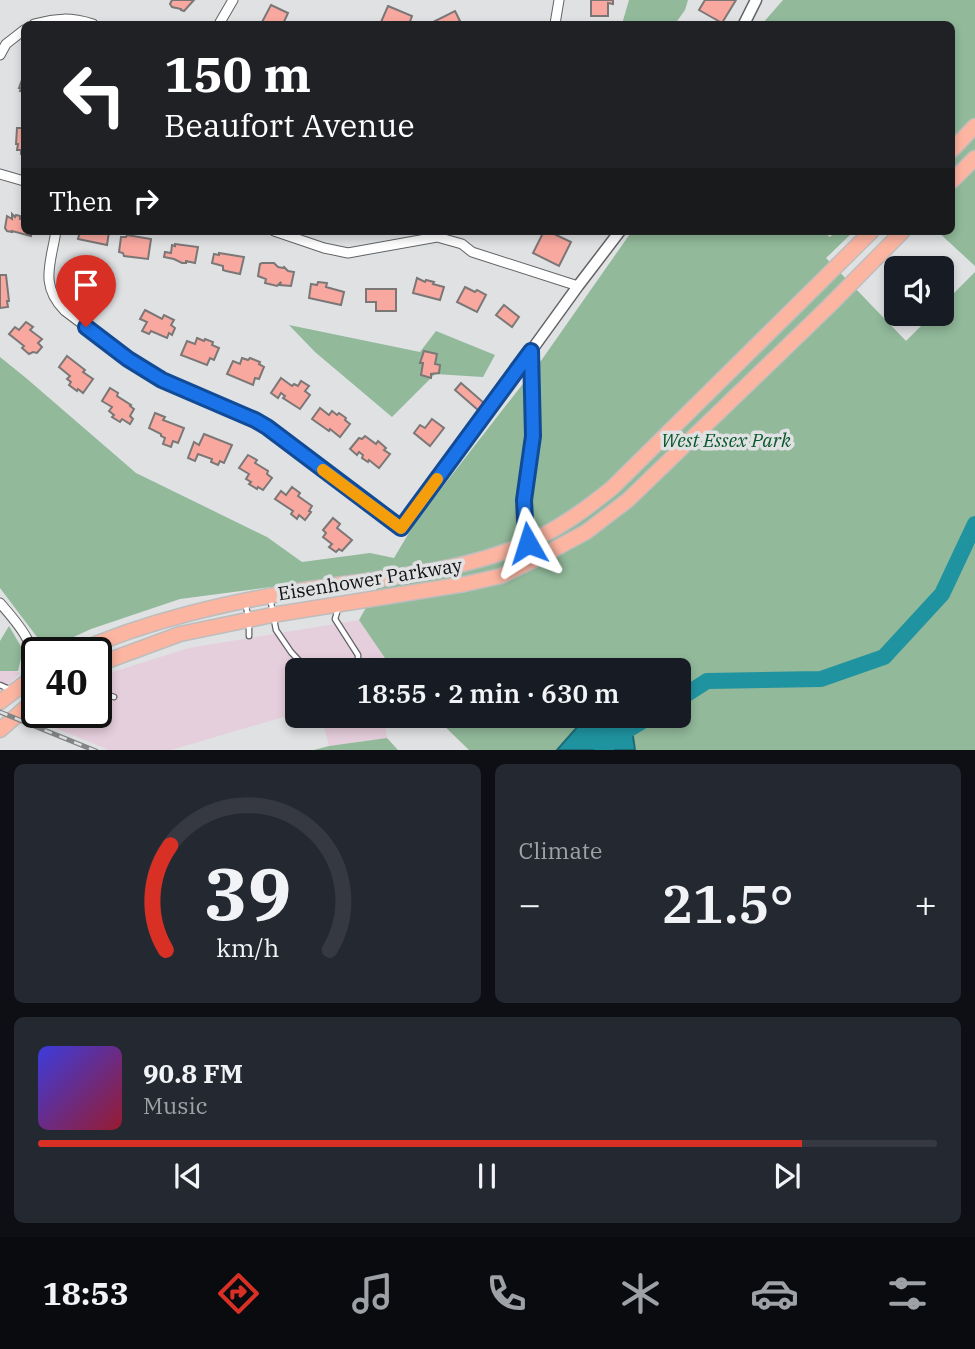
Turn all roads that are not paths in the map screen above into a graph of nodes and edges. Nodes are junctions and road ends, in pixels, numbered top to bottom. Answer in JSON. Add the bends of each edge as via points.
{"nodes":[{"id":1,"x":233,"y":0,"type":"edge"},
{"id":2,"x":559,"y":0,"type":"edge"},
{"id":3,"x":757,"y":0,"type":"edge"},
{"id":4,"x":46,"y":21,"type":"edge"},
{"id":5,"x":82,"y":21,"type":"edge"},
{"id":6,"x":221,"y":21,"type":"edge"},
{"id":7,"x":556,"y":21,"type":"edge"},
{"id":8,"x":746,"y":21,"type":"edge"},
{"id":9,"x":21,"y":32,"type":"edge"},
{"id":10,"x":0,"y":55,"type":"edge"},
{"id":11,"x":975,"y":126,"type":"edge"},
{"id":12,"x":955,"y":147,"type":"edge"},
{"id":13,"x":975,"y":158,"type":"edge"},
{"id":14,"x":0,"y":174,"type":"edge"},
{"id":15,"x":955,"y":178,"type":"edge"},
{"id":16,"x":21,"y":180,"type":"edge"},
{"id":17,"x":55,"y":235,"type":"edge"},
{"id":18,"x":286,"y":235,"type":"edge"},
{"id":19,"x":617,"y":235,"type":"edge"},
{"id":20,"x":868,"y":235,"type":"edge"},
{"id":21,"x":899,"y":235,"type":"edge"},
{"id":22,"x":578,"y":286,"type":"junction"},
{"id":23,"x":531,"y":351,"type":"junction"},
{"id":24,"x":528,"y":543,"type":"junction"},
{"id":25,"x":536,"y":559,"type":"junction"},
{"id":26,"x":270,"y":596,"type":"junction"},
{"id":27,"x":244,"y":601,"type":"junction"},
{"id":28,"x":0,"y":603,"type":"edge"},
{"id":29,"x":339,"y":604,"type":"junction"},
{"id":30,"x":272,"y":615,"type":"junction"},
{"id":31,"x":249,"y":620,"type":"junction"},
{"id":32,"x":249,"y":636,"type":"dead end"},
{"id":33,"x":25,"y":637,"type":"edge"},
{"id":34,"x":112,"y":637,"type":"edge"},
{"id":35,"x":112,"y":658,"type":"edge"},
{"id":36,"x":297,"y":658,"type":"edge"},
{"id":37,"x":358,"y":658,"type":"edge"},
{"id":38,"x":7,"y":688,"type":"edge"},
{"id":39,"x":0,"y":702,"type":"edge"},
{"id":40,"x":21,"y":712,"type":"edge"},
{"id":41,"x":0,"y":730,"type":"edge"}],
"edges":[{"from":1,"to":6,"type":"street"},
{"from":2,"to":7,"type":"street"},
{"from":3,"to":8,"type":"street"},
{"from":4,"to":5,"type":"street"},
{"from":9,"to":10,"type":"street"},
{"from":11,"to":12,"type":"main road"},
{"from":13,"to":15,"type":"main road"},
{"from":14,"to":16,"type":"street"},
{"from":17,"to":23,"type":"street","via":[[49,286],[65,311],[144,370],[267,427],[401,528]]},
{"from":18,"to":22,"type":"street","via":[[348,253],[437,237]]},
{"from":19,"to":22,"type":"street"},
{"from":20,"to":24,"type":"main road","name":"Eisenhower Parkway","via":[[612,488],[577,516]]},
{"from":21,"to":25,"type":"main road","name":"Eisenhower Parkway","via":[[628,500],[586,532]]},
{"from":22,"to":23,"type":"street"},
{"from":23,"to":24,"type":"street","via":[[533,436],[524,500]]},
{"from":24,"to":25,"type":"street"},
{"from":24,"to":26,"type":"main road","name":"Eisenhower Parkway","via":[[466,563]]},
{"from":25,"to":29,"type":"main road","name":"Eisenhower Parkway","via":[[501,576]]},
{"from":26,"to":27,"type":"main road","name":"Eisenhower Parkway"},
{"from":26,"to":30,"type":"lane"},
{"from":27,"to":31,"type":"lane"},
{"from":27,"to":34,"type":"main road","name":"Eisenhower Parkway"},
{"from":28,"to":33,"type":"street"},
{"from":29,"to":30,"type":"main road","name":"Eisenhower Parkway"},
{"from":29,"to":37,"type":"lane","via":[[335,619]]},
{"from":30,"to":31,"type":"main road","name":"Eisenhower Parkway"},
{"from":30,"to":36,"type":"lane","via":[[276,630]]},
{"from":31,"to":32,"type":"lane"},
{"from":31,"to":35,"type":"main road","name":"Eisenhower Parkway","via":[[180,634]]},
{"from":38,"to":39,"type":"main road"},
{"from":40,"to":41,"type":"main road"}]}
